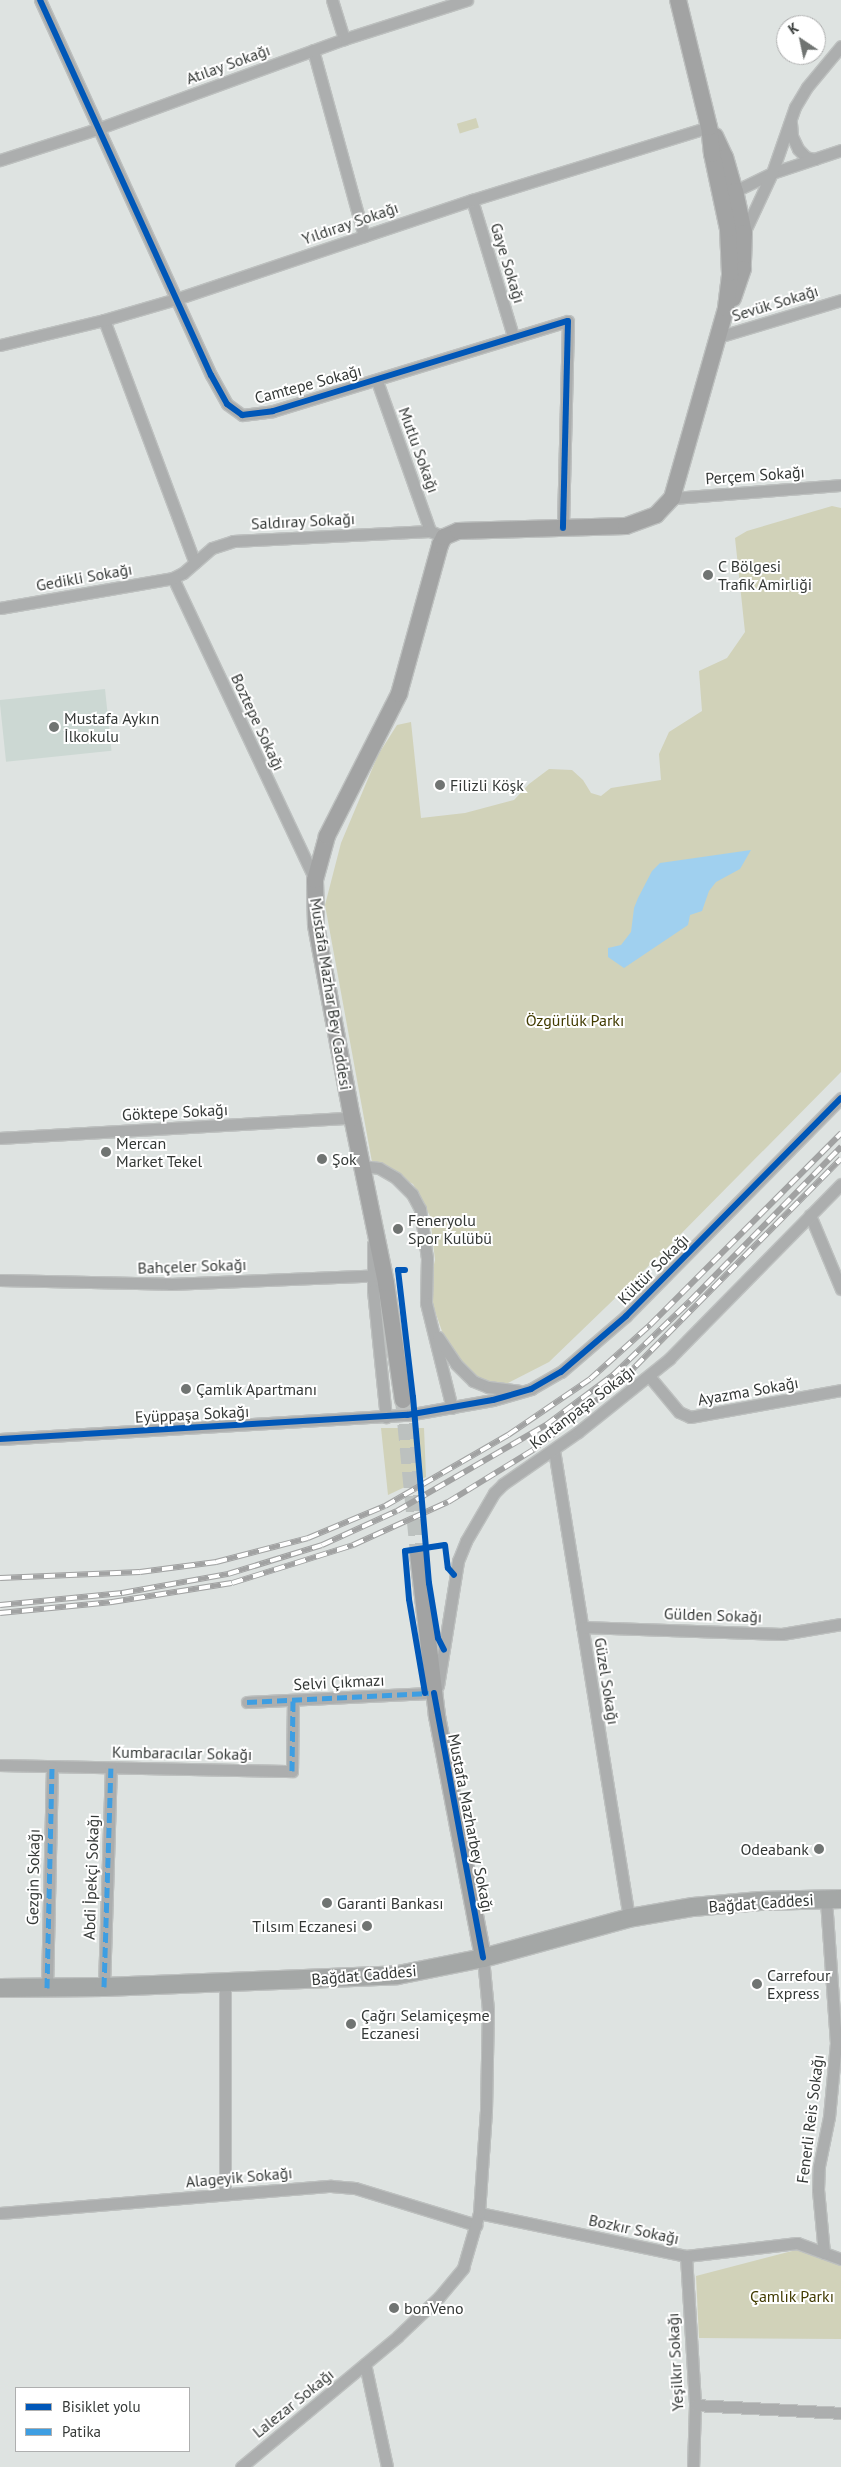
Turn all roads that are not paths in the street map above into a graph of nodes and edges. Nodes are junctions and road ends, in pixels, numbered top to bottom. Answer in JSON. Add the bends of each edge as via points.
{"nodes":[{"id":1,"x":40,"y":0,"type":"edge"},
{"id":2,"x":332,"y":0,"type":"edge"},
{"id":3,"x":678,"y":0,"type":"edge"},
{"id":4,"x":459,"y":1,"type":"edge"},
{"id":5,"x":344,"y":39,"type":"junction"},
{"id":6,"x":841,"y":46,"type":"edge"},
{"id":7,"x":313,"y":50,"type":"junction"},
{"id":8,"x":792,"y":114,"type":"junction"},
{"id":9,"x":709,"y":126,"type":"junction"},
{"id":10,"x":97,"y":129,"type":"junction"},
{"id":11,"x":841,"y":150,"type":"edge"},
{"id":12,"x":815,"y":159,"type":"junction"},
{"id":13,"x":0,"y":160,"type":"edge"},
{"id":14,"x":772,"y":172,"type":"junction"},
{"id":15,"x":735,"y":191,"type":"junction"},
{"id":16,"x":472,"y":200,"type":"junction"},
{"id":17,"x":724,"y":208,"type":"junction"},
{"id":18,"x":744,"y":233,"type":"junction"},
{"id":19,"x":364,"y":236,"type":"junction"},
{"id":20,"x":176,"y":299,"type":"junction"},
{"id":21,"x":841,"y":300,"type":"edge"},
{"id":22,"x":726,"y":308,"type":"junction"},
{"id":23,"x":104,"y":320,"type":"junction"},
{"id":24,"x":514,"y":336,"type":"junction"},
{"id":25,"x":718,"y":337,"type":"junction"},
{"id":26,"x":0,"y":345,"type":"edge"},
{"id":27,"x":376,"y":381,"type":"junction"},
{"id":28,"x":841,"y":485,"type":"edge"},
{"id":29,"x":672,"y":498,"type":"junction"},
{"id":30,"x":564,"y":528,"type":"junction"},
{"id":31,"x":437,"y":534,"type":"junction"},
{"id":32,"x":195,"y":562,"type":"junction"},
{"id":33,"x":173,"y":578,"type":"junction"},
{"id":34,"x":0,"y":608,"type":"edge"},
{"id":35,"x":315,"y":880,"type":"junction"},
{"id":36,"x":841,"y":1098,"type":"edge"},
{"id":37,"x":352,"y":1118,"type":"junction"},
{"id":38,"x":0,"y":1138,"type":"edge"},
{"id":39,"x":361,"y":1166,"type":"junction"},
{"id":40,"x":841,"y":1184,"type":"edge"},
{"id":41,"x":810,"y":1215,"type":"junction"},
{"id":42,"x":379,"y":1275,"type":"junction"},
{"id":43,"x":0,"y":1280,"type":"edge"},
{"id":44,"x":841,"y":1289,"type":"edge"},
{"id":45,"x":431,"y":1325,"type":"junction"},
{"id":46,"x":649,"y":1376,"type":"junction"},
{"id":47,"x":471,"y":1379,"type":"junction"},
{"id":48,"x":531,"y":1390,"type":"junction"},
{"id":49,"x":841,"y":1390,"type":"edge"},
{"id":50,"x":403,"y":1400,"type":"tunnel mouth"},
{"id":51,"x":465,"y":1406,"type":"junction"},
{"id":52,"x":452,"y":1408,"type":"junction"},
{"id":53,"x":386,"y":1417,"type":"junction"},
{"id":54,"x":0,"y":1439,"type":"edge"},
{"id":55,"x":554,"y":1450,"type":"junction"},
{"id":56,"x":418,"y":1554,"type":"tunnel mouth"},
{"id":57,"x":841,"y":1624,"type":"edge"},
{"id":58,"x":582,"y":1627,"type":"junction"},
{"id":59,"x":434,"y":1698,"type":"junction"},
{"id":60,"x":294,"y":1701,"type":"junction"},
{"id":61,"x":247,"y":1702,"type":"dead end"},
{"id":62,"x":0,"y":1765,"type":"edge"},
{"id":63,"x":52,"y":1767,"type":"junction"},
{"id":64,"x":112,"y":1768,"type":"junction"},
{"id":65,"x":834,"y":1899,"type":"edge"},
{"id":66,"x":629,"y":1918,"type":"junction"},
{"id":67,"x":483,"y":1958,"type":"junction"},
{"id":68,"x":225,"y":1983,"type":"junction"},
{"id":69,"x":104,"y":1987,"type":"junction"},
{"id":70,"x":0,"y":1988,"type":"edge"},
{"id":71,"x":47,"y":1988,"type":"junction"},
{"id":72,"x":835,"y":2117,"type":"edge"},
{"id":73,"x":225,"y":2194,"type":"junction"},
{"id":74,"x":0,"y":2213,"type":"edge"},
{"id":75,"x":477,"y":2219,"type":"junction"},
{"id":76,"x":824,"y":2253,"type":"junction"},
{"id":77,"x":686,"y":2256,"type":"junction"},
{"id":78,"x":841,"y":2258,"type":"edge"},
{"id":79,"x":365,"y":2364,"type":"junction"},
{"id":80,"x":694,"y":2405,"type":"junction"},
{"id":81,"x":841,"y":2413,"type":"edge"},
{"id":82,"x":240,"y":2467,"type":"edge"},
{"id":83,"x":387,"y":2467,"type":"edge"},
{"id":84,"x":693,"y":2467,"type":"edge"}],
"edges":[{"from":1,"to":10,"type":"street","name":"Camtepe Sokağı"},
{"from":2,"to":5,"type":"street"},
{"from":3,"to":9,"type":"main road"},
{"from":4,"to":5,"type":"street","name":"Atılay Sokağı"},
{"from":5,"to":7,"type":"street","name":"Atılay Sokağı"},
{"from":6,"to":8,"type":"street","via":[[807,87]]},
{"from":7,"to":10,"type":"street","name":"Atılay Sokağı"},
{"from":7,"to":19,"type":"street"},
{"from":8,"to":12,"type":"street","via":[[791,130],[796,145],[803,155]]},
{"from":8,"to":14,"type":"street"},
{"from":9,"to":15,"type":"main road","via":[[722,150]]},
{"from":9,"to":16,"type":"street","name":"Yıldıray Sokağı"},
{"from":9,"to":17,"type":"main road"},
{"from":10,"to":13,"type":"street","name":"Atılay Sokağı"},
{"from":10,"to":20,"type":"street","name":"Camtepe Sokağı"},
{"from":11,"to":12,"type":"street"},
{"from":12,"to":14,"type":"street"},
{"from":14,"to":15,"type":"street"},
{"from":14,"to":18,"type":"street"},
{"from":15,"to":17,"type":"street","via":[[725,200]]},
{"from":15,"to":18,"type":"main road"},
{"from":16,"to":19,"type":"street","name":"Yıldıray Sokağı"},
{"from":16,"to":24,"type":"street","name":"Gaye Sokağı"},
{"from":17,"to":22,"type":"main road","via":[[730,263]]},
{"from":18,"to":22,"type":"main road","via":[[742,275]]},
{"from":19,"to":20,"type":"street","name":"Yıldıray Sokağı"},
{"from":20,"to":23,"type":"street","name":"Yıldıray Sokağı"},
{"from":20,"to":27,"type":"street","name":"Camtepe Sokağı","via":[[227,404],[242,414],[274,411]]},
{"from":21,"to":25,"type":"street","name":"Sevük Sokağı"},
{"from":22,"to":25,"type":"main road"},
{"from":23,"to":26,"type":"street","name":"Yıldıray Sokağı"},
{"from":23,"to":32,"type":"street"},
{"from":24,"to":27,"type":"street","name":"Camtepe Sokağı"},
{"from":24,"to":30,"type":"street","name":"Camtepe Sokağı","via":[[568,321]]},
{"from":25,"to":29,"type":"main road"},
{"from":27,"to":31,"type":"street","name":"Mutlu Sokağı"},
{"from":28,"to":29,"type":"street","name":"Perçem Sokağı"},
{"from":29,"to":30,"type":"main road","via":[[656,515],[634,524]]},
{"from":30,"to":31,"type":"main road","via":[[458,530]]},
{"from":31,"to":32,"type":"street","name":"Saldıray Sokağı","via":[[233,541],[212,548]]},
{"from":31,"to":35,"type":"main road","name":"Mustafa Mazhar Bey Caddesi","via":[[440,545],[399,694],[327,836]]},
{"from":32,"to":33,"type":"street","name":"Saldıray Sokağı"},
{"from":33,"to":34,"type":"street","name":"Gedikli Sokağı"},
{"from":33,"to":35,"type":"street","name":"Boztepe Sokağı"},
{"from":35,"to":37,"type":"main road","name":"Mustafa Mazhar Bey Caddesi","via":[[315,917]]},
{"from":36,"to":48,"type":"street","name":"Kültür Sokağı","via":[[626,1316],[561,1372]]},
{"from":37,"to":38,"type":"street","name":"Göktepe Sokağı"},
{"from":37,"to":39,"type":"main road","name":"Mustafa Mazhar Bey Caddesi"},
{"from":39,"to":42,"type":"main road","name":"Mustafa Mazhar Bey Caddesi","via":[[373,1221]]},
{"from":39,"to":45,"type":"street","via":[[379,1168],[392,1175],[409,1190],[418,1204],[424,1232],[425,1291]]},
{"from":40,"to":41,"type":"street","name":"Kortanpaşa Sokağı"},
{"from":41,"to":44,"type":"street"},
{"from":41,"to":46,"type":"street","name":"Kortanpaşa Sokağı","via":[[680,1350]]},
{"from":42,"to":43,"type":"street","name":"Bahçeler Sokağı","via":[[158,1284]]},
{"from":42,"to":50,"type":"main road","name":"Mustafa Mazhar Bey Caddesi"},
{"from":42,"to":53,"type":"street","name":"Mustafa Mazhar Bey Caddesi"},
{"from":45,"to":47,"type":"street","via":[[451,1358]]},
{"from":45,"to":52,"type":"street"},
{"from":46,"to":49,"type":"street","name":"Ayazma Sokağı","via":[[679,1412],[690,1417]]},
{"from":46,"to":55,"type":"street","name":"Kortanpaşa Sokağı"},
{"from":47,"to":48,"type":"street","via":[[493,1388]]},
{"from":47,"to":51,"type":"street","via":[[476,1396]]},
{"from":48,"to":51,"type":"street","name":"Kültür Sokağı"},
{"from":51,"to":52,"type":"street","name":"Kültür Sokağı"},
{"from":52,"to":53,"type":"street","name":"Eyüppaşa Sokağı"},
{"from":53,"to":54,"type":"street","name":"Eyüppaşa Sokağı"},
{"from":55,"to":58,"type":"street","name":"Güzel Sokağı"},
{"from":55,"to":59,"type":"street","name":"Kortanpaşa Sokağı","via":[[496,1490],[462,1550],[454,1575]]},
{"from":56,"to":59,"type":"main road"},
{"from":57,"to":58,"type":"street","name":"Gülden Sokağı","via":[[782,1634]]},
{"from":58,"to":66,"type":"street","name":"Güzel Sokağı"},
{"from":59,"to":60,"type":"street","name":"Selvi Çıkmazı"},
{"from":59,"to":67,"type":"main road","name":"Mustafa Mazharbey Sokağı"},
{"from":60,"to":61,"type":"street","name":"Selvi Çıkmazı"},
{"from":60,"to":64,"type":"street","name":"Kumbaracılar Sokağı","via":[[292,1771]]},
{"from":62,"to":63,"type":"street","name":"Kumbaracılar Sokağı"},
{"from":63,"to":64,"type":"street","name":"Kumbaracılar Sokağı"},
{"from":63,"to":71,"type":"street","name":"Gezgin Sokağı"},
{"from":64,"to":69,"type":"street","name":"Abdi İpekçi Sokağı"},
{"from":65,"to":66,"type":"main road","name":"Bağdat Caddesi","via":[[702,1906]]},
{"from":65,"to":72,"type":"street","name":"Fenerli Reis Sokağı"},
{"from":66,"to":67,"type":"main road","name":"Bağdat Caddesi"},
{"from":67,"to":68,"type":"main road","name":"Bağdat Caddesi","via":[[398,1975]]},
{"from":67,"to":75,"type":"street","name":"Lalezar Sokağı","via":[[488,2010],[486,2110]]},
{"from":68,"to":69,"type":"main road","name":"Bağdat Caddesi"},
{"from":68,"to":73,"type":"street"},
{"from":69,"to":71,"type":"main road","name":"Bağdat Caddesi"},
{"from":70,"to":71,"type":"main road","name":"Bağdat Caddesi"},
{"from":72,"to":76,"type":"street","name":"Fenerli Reis Sokağı","via":[[819,2166]]},
{"from":73,"to":74,"type":"street","name":"Alageyik Sokağı"},
{"from":73,"to":75,"type":"street","name":"Alageyik Sokağı","via":[[346,2186]]},
{"from":75,"to":77,"type":"street","name":"Bozkır Sokağı"},
{"from":75,"to":79,"type":"street","name":"Lalezar Sokağı","via":[[465,2263],[455,2280]]},
{"from":76,"to":77,"type":"street","name":"Bozkır Sokağı","via":[[797,2243]]},
{"from":76,"to":78,"type":"street","name":"Bozkır Sokağı"},
{"from":77,"to":80,"type":"street","name":"Yeşilkır Sokağı"},
{"from":79,"to":82,"type":"street","name":"Lalezar Sokağı"},
{"from":79,"to":83,"type":"street"},
{"from":80,"to":81,"type":"street"},
{"from":80,"to":84,"type":"street","name":"Yeşilkır Sokağı"}]}
